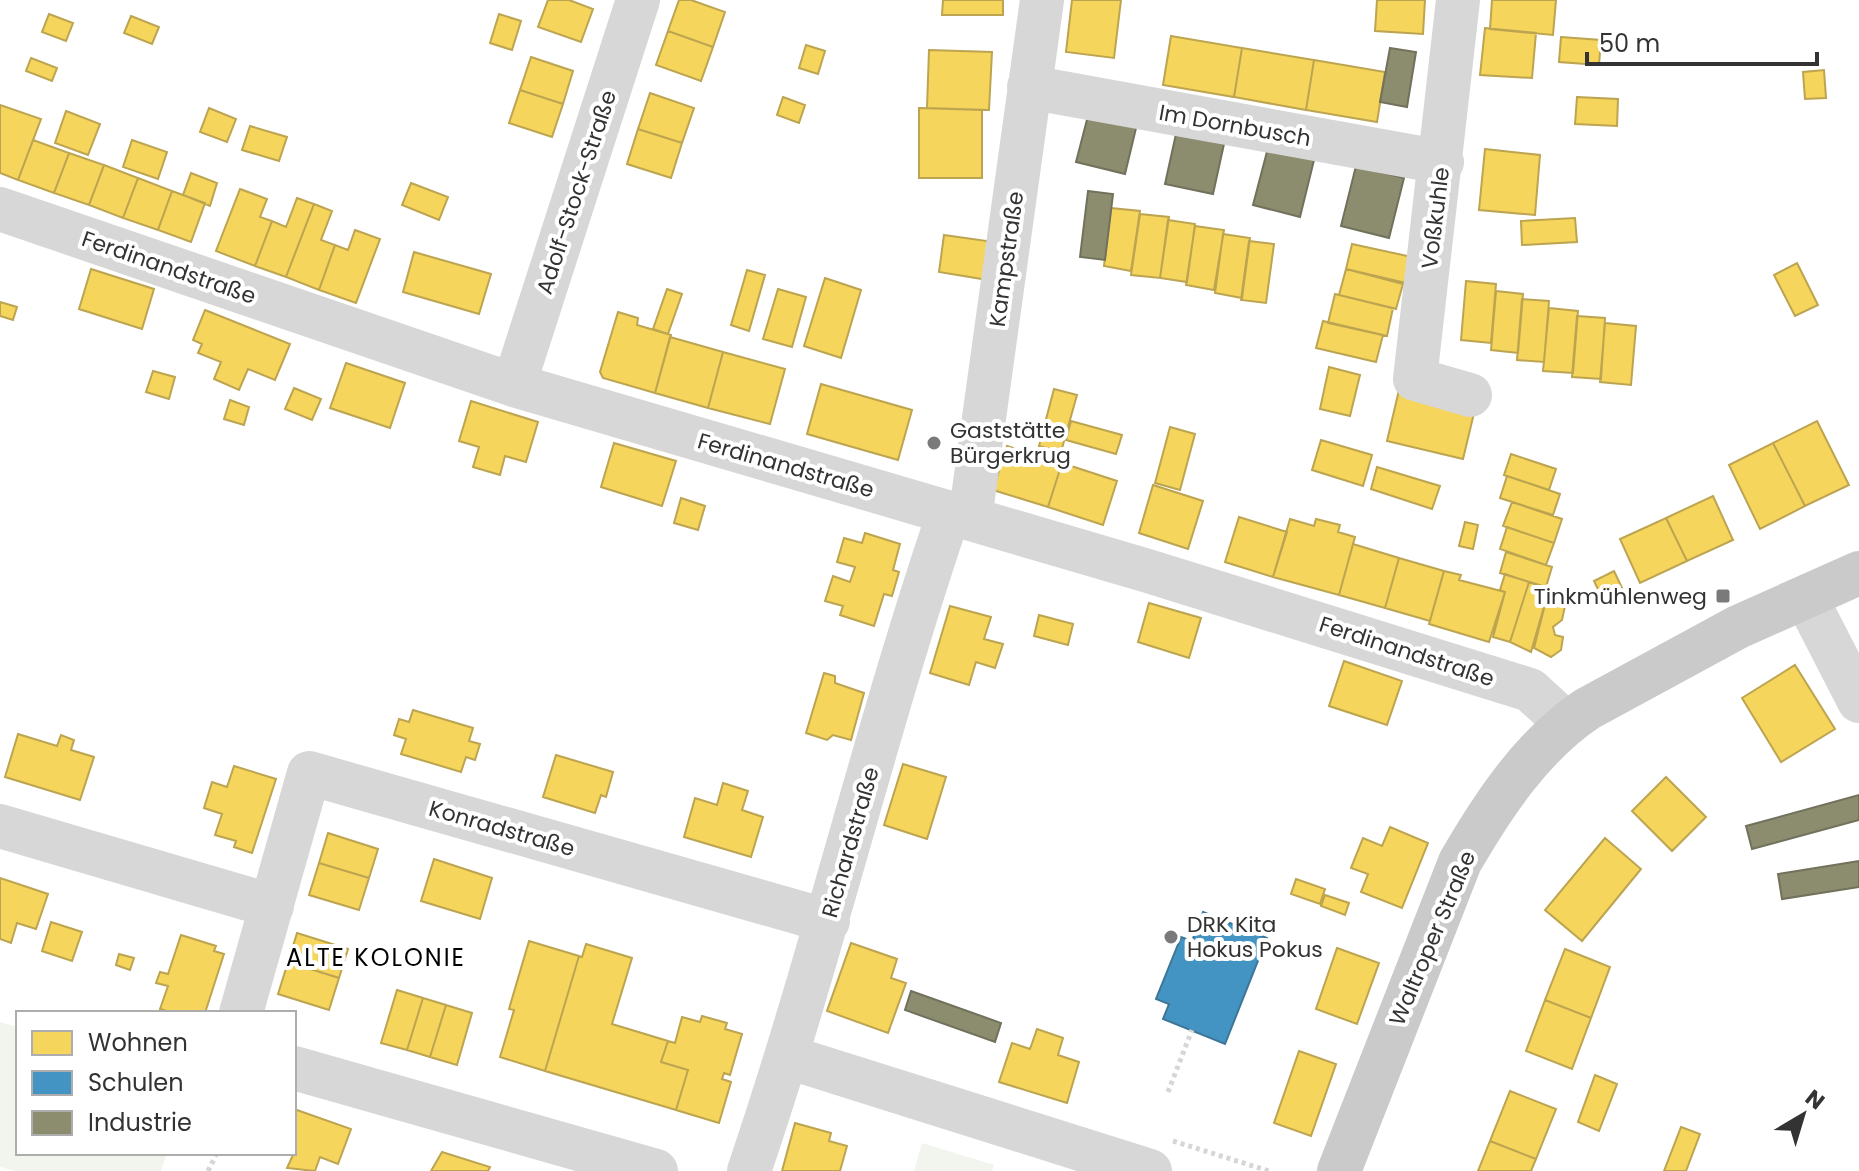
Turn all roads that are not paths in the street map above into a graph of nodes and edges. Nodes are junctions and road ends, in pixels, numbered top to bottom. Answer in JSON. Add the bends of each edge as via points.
{"nodes":[{"id":1,"x":638,"y":0,"type":"edge"},
{"id":2,"x":1042,"y":0,"type":"edge"},
{"id":3,"x":1458,"y":0,"type":"edge"},
{"id":4,"x":1029,"y":87,"type":"junction"},
{"id":5,"x":1442,"y":162,"type":"junction"},
{"id":6,"x":0,"y":209,"type":"edge"},
{"id":7,"x":514,"y":385,"type":"junction"},
{"id":8,"x":1470,"y":395,"type":"dead end"},
{"id":9,"x":959,"y":516,"type":"junction"},
{"id":10,"x":1859,"y":573,"type":"edge"},
{"id":11,"x":1806,"y":598,"type":"junction"},
{"id":12,"x":1859,"y":701,"type":"edge"},
{"id":13,"x":1566,"y":723,"type":"junction"},
{"id":14,"x":0,"y":826,"type":"edge"},
{"id":15,"x":272,"y":906,"type":"junction"},
{"id":16,"x":828,"y":921,"type":"junction"},
{"id":17,"x":242,"y":1011,"type":"edge"},
{"id":18,"x":788,"y":1057,"type":"junction"},
{"id":19,"x":296,"y":1069,"type":"edge"},
{"id":20,"x":656,"y":1171,"type":"edge"},
{"id":21,"x":749,"y":1171,"type":"edge"},
{"id":22,"x":1150,"y":1171,"type":"edge"},
{"id":23,"x":1339,"y":1171,"type":"edge"}],
"edges":[{"from":1,"to":7,"type":"street","name":"Adolf-Stock-Straße"},
{"from":2,"to":4,"type":"street","name":"Kampstraße"},
{"from":3,"to":5,"type":"street","name":"Voßkuhle"},
{"from":4,"to":5,"type":"street","name":"Im Dornbusch"},
{"from":4,"to":9,"type":"street","name":"Kampstraße"},
{"from":5,"to":8,"type":"street","name":"Voßkuhle","via":[[1415,379]]},
{"from":6,"to":7,"type":"street","name":"Ferdinandstraße"},
{"from":7,"to":9,"type":"street","name":"Ferdinandstraße"},
{"from":9,"to":13,"type":"street","name":"Ferdinandstraße","via":[[1530,690]]},
{"from":9,"to":16,"type":"street","name":"Richardstraße","via":[[917,605]]},
{"from":10,"to":11,"type":"main road","name":"Waltroper Straße"},
{"from":11,"to":12,"type":"street"},
{"from":11,"to":13,"type":"main road","name":"Waltroper Straße","via":[[1724,635]]},
{"from":13,"to":23,"type":"main road","name":"Waltroper Straße","via":[[1484,820],[1460,862]]},
{"from":14,"to":15,"type":"street"},
{"from":15,"to":16,"type":"street","name":"Konradstraße","via":[[309,773]]},
{"from":15,"to":17,"type":"street","name":"Konradstraße"},
{"from":16,"to":18,"type":"street","name":"Richardstraße"},
{"from":18,"to":21,"type":"street","name":"Richardstraße"},
{"from":18,"to":22,"type":"street"},
{"from":19,"to":20,"type":"street"}]}
